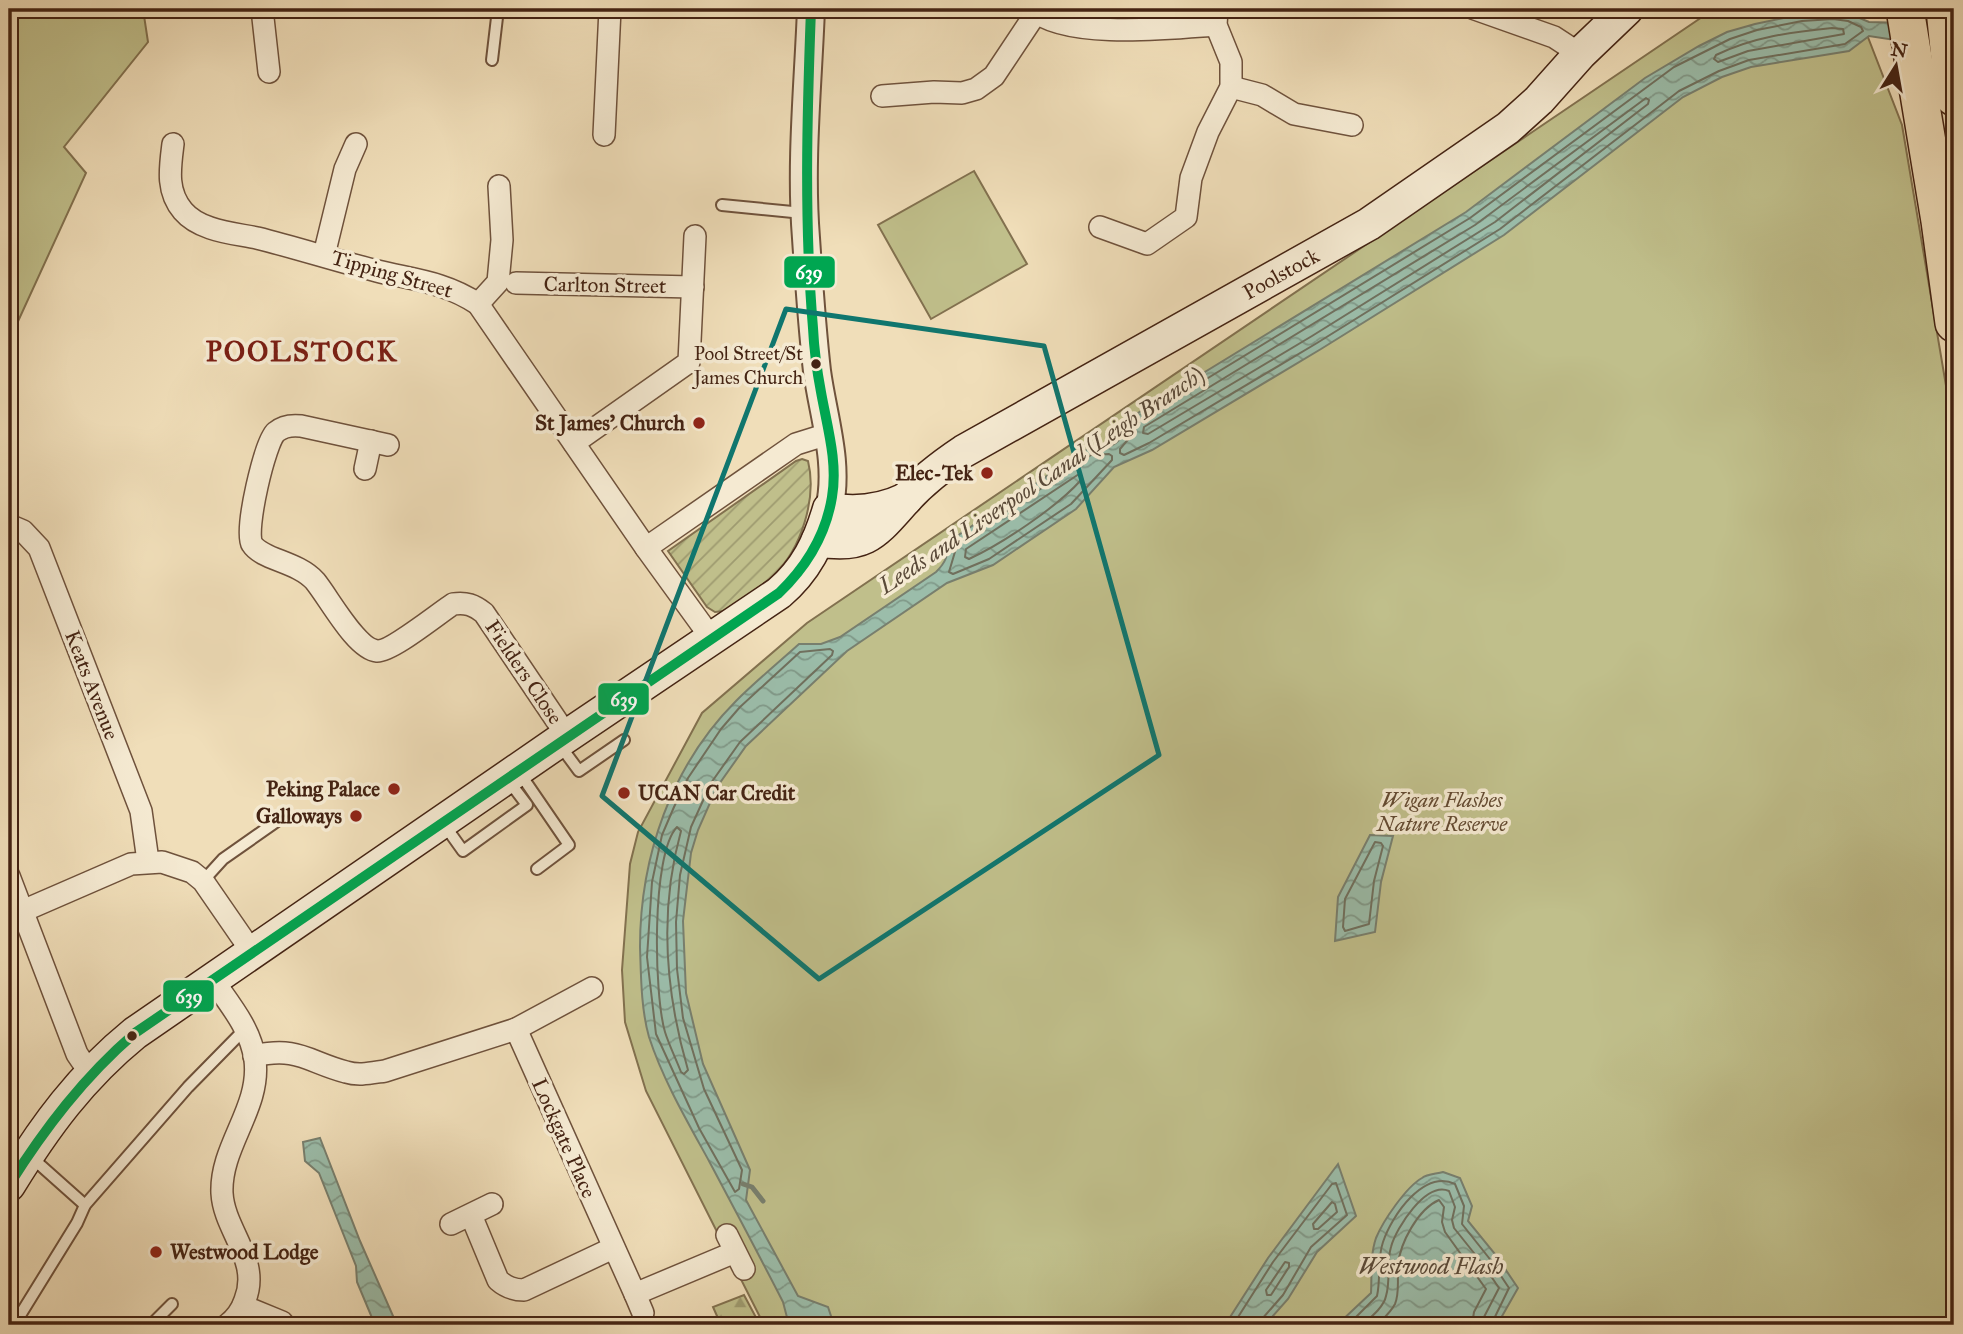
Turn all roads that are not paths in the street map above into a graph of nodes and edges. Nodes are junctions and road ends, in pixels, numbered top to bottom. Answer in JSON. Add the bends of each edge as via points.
{"nodes":[{"id":1,"x":262,"y":9,"type":"edge"},
{"id":2,"x":498,"y":9,"type":"edge"},
{"id":3,"x":610,"y":9,"type":"edge"},
{"id":4,"x":811,"y":9,"type":"edge"},
{"id":5,"x":1475,"y":9,"type":"edge"},
{"id":6,"x":1627,"y":9,"type":"edge"},
{"id":7,"x":1905,"y":9,"type":"edge"},
{"id":8,"x":1945,"y":9,"type":"edge"},
{"id":9,"x":1034,"y":11,"type":"edge"},
{"id":10,"x":1217,"y":17,"type":"edge"},
{"id":11,"x":1580,"y":54,"type":"junction"},
{"id":12,"x":492,"y":60,"type":"dead end"},
{"id":13,"x":269,"y":72,"type":"dead end"},
{"id":14,"x":1231,"y":88,"type":"junction"},
{"id":15,"x":882,"y":96,"type":"dead end"},
{"id":16,"x":1954,"y":97,"type":"edge"},
{"id":17,"x":1352,"y":125,"type":"dead end"},
{"id":18,"x":604,"y":135,"type":"dead end"},
{"id":19,"x":173,"y":144,"type":"dead end"},
{"id":20,"x":356,"y":144,"type":"dead end"},
{"id":21,"x":499,"y":186,"type":"dead end"},
{"id":22,"x":722,"y":205,"type":"dead end"},
{"id":23,"x":806,"y":214,"type":"junction"},
{"id":24,"x":1100,"y":226,"type":"dead end"},
{"id":25,"x":695,"y":236,"type":"dead end"},
{"id":26,"x":324,"y":255,"type":"junction"},
{"id":27,"x":516,"y":283,"type":"dead end"},
{"id":28,"x":693,"y":287,"type":"junction"},
{"id":29,"x":478,"y":304,"type":"junction"},
{"id":30,"x":1954,"y":323,"type":"edge"},
{"id":31,"x":828,"y":434,"type":"junction"},
{"id":32,"x":574,"y":443,"type":"junction"},
{"id":33,"x":365,"y":469,"type":"dead end"},
{"id":34,"x":906,"y":499,"type":"junction"},
{"id":35,"x":829,"y":509,"type":"junction"},
{"id":36,"x":9,"y":525,"type":"edge"},
{"id":37,"x":818,"y":540,"type":"junction"},
{"id":38,"x":646,"y":548,"type":"junction"},
{"id":39,"x":712,"y":639,"type":"junction"},
{"id":40,"x":562,"y":739,"type":"junction"},
{"id":41,"x":624,"y":740,"type":"dead end"},
{"id":42,"x":512,"y":774,"type":"junction"},
{"id":43,"x":280,"y":819,"type":"dead end"},
{"id":44,"x":148,"y":861,"type":"junction"},
{"id":45,"x":537,"y":869,"type":"dead end"},
{"id":46,"x":9,"y":876,"type":"edge"},
{"id":47,"x":203,"y":881,"type":"junction"},
{"id":48,"x":16,"y":914,"type":"edge"},
{"id":49,"x":252,"y":953,"type":"junction"},
{"id":50,"x":214,"y":980,"type":"junction"},
{"id":51,"x":592,"y":988,"type":"dead end"},
{"id":52,"x":245,"y":1029,"type":"junction"},
{"id":53,"x":516,"y":1029,"type":"junction"},
{"id":54,"x":254,"y":1056,"type":"junction"},
{"id":55,"x":90,"y":1073,"type":"junction"},
{"id":56,"x":28,"y":1154,"type":"junction"},
{"id":57,"x":9,"y":1185,"type":"edge"},
{"id":58,"x":85,"y":1205,"type":"junction"},
{"id":59,"x":492,"y":1205,"type":"dead end"},
{"id":60,"x":471,"y":1215,"type":"junction"},
{"id":61,"x":451,"y":1224,"type":"dead end"},
{"id":62,"x":613,"y":1248,"type":"junction"},
{"id":63,"x":735,"y":1252,"type":"dead end"},
{"id":64,"x":172,"y":1304,"type":"dead end"},
{"id":65,"x":243,"y":1306,"type":"junction"},
{"id":66,"x":12,"y":1322,"type":"edge"},
{"id":67,"x":151,"y":1325,"type":"edge"},
{"id":68,"x":227,"y":1325,"type":"edge"},
{"id":69,"x":284,"y":1325,"type":"edge"}],
"edges":[{"from":1,"to":13,"type":"street"},
{"from":2,"to":12,"type":"lane"},
{"from":3,"to":18,"type":"street"},
{"from":4,"to":23,"type":"street"},
{"from":5,"to":11,"type":"street","via":[[1554,37]]},
{"from":6,"to":11,"type":"main road","name":"Poolstock"},
{"from":7,"to":30,"type":"highway"},
{"from":8,"to":16,"type":"highway"},
{"from":9,"to":10,"type":"street","via":[[1062,23],[1118,30]]},
{"from":9,"to":15,"type":"street","via":[[994,76],[976,89]]},
{"from":10,"to":14,"type":"street","via":[[1231,62]]},
{"from":11,"to":34,"type":"main road","name":"Poolstock","via":[[1508,128],[1369,224],[964,451]]},
{"from":14,"to":17,"type":"street","via":[[1262,95],[1294,114]]},
{"from":14,"to":24,"type":"street","via":[[1191,178],[1186,217],[1147,244]]},
{"from":19,"to":26,"type":"street","name":"Tipping Street","via":[[171,190],[191,219]]},
{"from":20,"to":26,"type":"street","via":[[345,169]]},
{"from":21,"to":29,"type":"street","via":[[502,240],[498,282]]},
{"from":22,"to":23,"type":"lane"},
{"from":23,"to":31,"type":"street","via":[[817,362]]},
{"from":25,"to":28,"type":"street"},
{"from":26,"to":29,"type":"street","name":"Tipping Street","via":[[444,285]]},
{"from":27,"to":28,"type":"street","name":"Carlton Street"},
{"from":28,"to":32,"type":"street","via":[[689,362]]},
{"from":29,"to":32,"type":"street","name":"Tipping Street"},
{"from":31,"to":35,"type":"street"},
{"from":31,"to":38,"type":"street","via":[[796,444]]},
{"from":32,"to":38,"type":"street","name":"Tipping Street"},
{"from":33,"to":40,"type":"street","name":"Fielders Close","via":[[379,443],[292,425],[275,432],[261,474],[249,533],[252,545],[305,570],[359,641],[373,650],[388,649],[453,604],[477,607]]},
{"from":34,"to":35,"type":"main road","name":"Poolstock","via":[[878,510]]},
{"from":34,"to":37,"type":"main road","name":"Poolstock","via":[[873,534],[847,543]]},
{"from":35,"to":37,"type":"main road"},
{"from":36,"to":44,"type":"street","name":"Keats Avenue","via":[[23,531],[39,548],[141,811]]},
{"from":37,"to":39,"type":"main road","via":[[789,584]]},
{"from":38,"to":39,"type":"street","name":"Tipping Street"},
{"from":39,"to":40,"type":"main road"},
{"from":40,"to":41,"type":"lane","via":[[579,771]]},
{"from":40,"to":42,"type":"main road"},
{"from":42,"to":45,"type":"lane","via":[[569,845]]},
{"from":42,"to":49,"type":"main road"},
{"from":43,"to":47,"type":"lane","via":[[223,859]]},
{"from":44,"to":47,"type":"street","via":[[178,866]]},
{"from":44,"to":48,"type":"street","via":[[131,864]]},
{"from":46,"to":48,"type":"street"},
{"from":47,"to":49,"type":"street"},
{"from":48,"to":55,"type":"street","via":[[77,1054]]},
{"from":49,"to":50,"type":"main road"},
{"from":50,"to":52,"type":"street"},
{"from":50,"to":55,"type":"main road","via":[[151,1021]]},
{"from":51,"to":53,"type":"street"},
{"from":52,"to":54,"type":"street"},
{"from":52,"to":58,"type":"lane"},
{"from":53,"to":54,"type":"street","via":[[385,1071],[362,1074],[289,1052]]},
{"from":53,"to":62,"type":"street","name":"Lockgate Place"},
{"from":54,"to":65,"type":"street","via":[[254,1089],[231,1150],[222,1194],[248,1265],[249,1291]]},
{"from":55,"to":56,"type":"main road"},
{"from":56,"to":57,"type":"main road"},
{"from":56,"to":58,"type":"lane"},
{"from":58,"to":66,"type":"lane"},
{"from":59,"to":60,"type":"street"},
{"from":60,"to":61,"type":"street"},
{"from":60,"to":62,"type":"street","via":[[498,1280],[517,1290]]},
{"from":62,"to":63,"type":"street","name":"Lockgate Place","via":[[639,1304]]},
{"from":64,"to":67,"type":"lane"},
{"from":65,"to":68,"type":"street"},
{"from":65,"to":69,"type":"street"}]}
